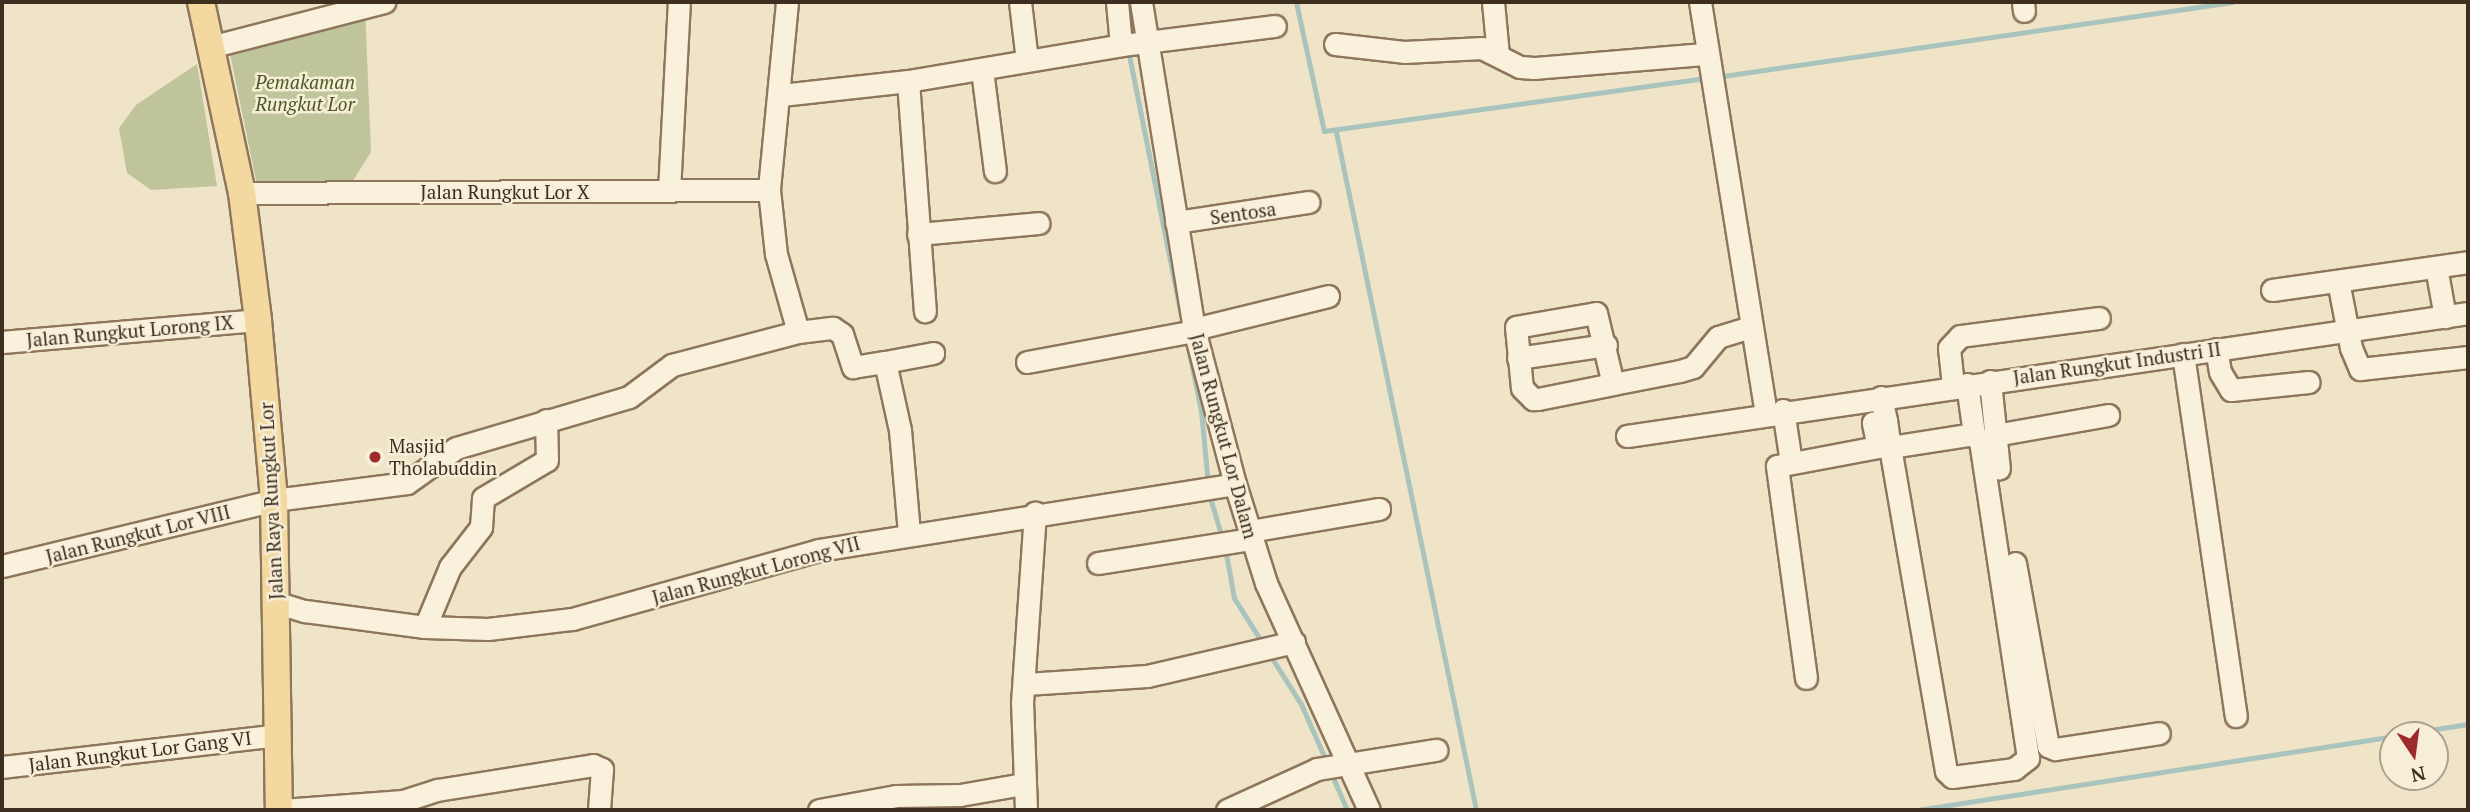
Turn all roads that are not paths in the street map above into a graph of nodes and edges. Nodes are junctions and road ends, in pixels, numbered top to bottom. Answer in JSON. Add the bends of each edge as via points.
{"nodes":[{"id":1,"x":201,"y":2,"type":"edge"},
{"id":2,"x":384,"y":2,"type":"edge"},
{"id":3,"x":679,"y":2,"type":"edge"},
{"id":4,"x":787,"y":2,"type":"edge"},
{"id":5,"x":1020,"y":2,"type":"edge"},
{"id":6,"x":1117,"y":2,"type":"edge"},
{"id":7,"x":1141,"y":2,"type":"edge"},
{"id":8,"x":1493,"y":2,"type":"edge"},
{"id":9,"x":1700,"y":2,"type":"edge"},
{"id":10,"x":1275,"y":26,"type":"dead end"},
{"id":11,"x":1131,"y":44,"type":"junction"},
{"id":12,"x":1335,"y":44,"type":"dead end"},
{"id":13,"x":210,"y":47,"type":"junction"},
{"id":14,"x":1497,"y":55,"type":"junction"},
{"id":15,"x":1027,"y":61,"type":"junction"},
{"id":16,"x":1706,"y":61,"type":"junction"},
{"id":17,"x":982,"y":70,"type":"junction"},
{"id":18,"x":908,"y":81,"type":"junction"},
{"id":19,"x":781,"y":95,"type":"junction"},
{"id":20,"x":995,"y":171,"type":"dead end"},
{"id":21,"x":769,"y":190,"type":"junction"},
{"id":22,"x":669,"y":191,"type":"junction"},
{"id":23,"x":242,"y":193,"type":"junction"},
{"id":24,"x":1309,"y":202,"type":"dead end"},
{"id":25,"x":1176,"y":222,"type":"junction"},
{"id":26,"x":1038,"y":223,"type":"dead end"},
{"id":27,"x":918,"y":234,"type":"junction"},
{"id":28,"x":2468,"y":262,"type":"edge"},
{"id":29,"x":2437,"y":267,"type":"junction"},
{"id":30,"x":2338,"y":281,"type":"junction"},
{"id":31,"x":2272,"y":290,"type":"dead end"},
{"id":32,"x":1328,"y":296,"type":"dead end"},
{"id":33,"x":925,"y":311,"type":"dead end"},
{"id":34,"x":2468,"y":313,"type":"edge"},
{"id":35,"x":2445,"y":317,"type":"junction"},
{"id":36,"x":2099,"y":318,"type":"dead end"},
{"id":37,"x":258,"y":320,"type":"junction"},
{"id":38,"x":1751,"y":327,"type":"junction"},
{"id":39,"x":1188,"y":331,"type":"junction"},
{"id":40,"x":2347,"y":331,"type":"junction"},
{"id":41,"x":798,"y":332,"type":"junction"},
{"id":42,"x":2,"y":342,"type":"edge"},
{"id":43,"x":1606,"y":345,"type":"junction"},
{"id":44,"x":2217,"y":349,"type":"junction"},
{"id":45,"x":933,"y":352,"type":"dead end"},
{"id":46,"x":2183,"y":354,"type":"junction"},
{"id":47,"x":2468,"y":357,"type":"edge"},
{"id":48,"x":1518,"y":358,"type":"junction"},
{"id":49,"x":885,"y":362,"type":"junction"},
{"id":50,"x":1027,"y":362,"type":"dead end"},
{"id":51,"x":1990,"y":381,"type":"junction"},
{"id":52,"x":2309,"y":382,"type":"dead end"},
{"id":53,"x":1614,"y":384,"type":"junction"},
{"id":54,"x":1960,"y":385,"type":"junction"},
{"id":55,"x":1874,"y":399,"type":"junction"},
{"id":56,"x":1774,"y":411,"type":"junction"},
{"id":57,"x":2108,"y":415,"type":"dead end"},
{"id":58,"x":546,"y":420,"type":"junction"},
{"id":59,"x":1984,"y":434,"type":"junction"},
{"id":60,"x":1627,"y":436,"type":"dead end"},
{"id":61,"x":1884,"y":447,"type":"junction"},
{"id":62,"x":1791,"y":462,"type":"junction"},
{"id":63,"x":1217,"y":488,"type":"junction"},
{"id":64,"x":274,"y":500,"type":"junction"},
{"id":65,"x":1379,"y":509,"type":"dead end"},
{"id":66,"x":1035,"y":512,"type":"junction"},
{"id":67,"x":909,"y":532,"type":"junction"},
{"id":68,"x":1239,"y":541,"type":"junction"},
{"id":69,"x":1098,"y":563,"type":"dead end"},
{"id":70,"x":2,"y":566,"type":"edge"},
{"id":71,"x":278,"y":603,"type":"junction"},
{"id":72,"x":425,"y":627,"type":"junction"},
{"id":73,"x":1294,"y":642,"type":"junction"},
{"id":74,"x":1806,"y":678,"type":"dead end"},
{"id":75,"x":1026,"y":684,"type":"junction"},
{"id":76,"x":2236,"y":716,"type":"dead end"},
{"id":77,"x":2159,"y":733,"type":"dead end"},
{"id":78,"x":278,"y":735,"type":"junction"},
{"id":79,"x":1436,"y":750,"type":"dead end"},
{"id":80,"x":1333,"y":765,"type":"junction"},
{"id":81,"x":2,"y":767,"type":"edge"},
{"id":82,"x":1939,"y":780,"type":"dead end"},
{"id":83,"x":1023,"y":784,"type":"junction"},
{"id":84,"x":1249,"y":805,"type":"edge"},
{"id":85,"x":404,"y":806,"type":"edge"},
{"id":86,"x":281,"y":810,"type":"edge"},
{"id":87,"x":598,"y":810,"type":"edge"},
{"id":88,"x":819,"y":810,"type":"edge"},
{"id":89,"x":1026,"y":810,"type":"edge"},
{"id":90,"x":1227,"y":810,"type":"edge"},
{"id":91,"x":1369,"y":810,"type":"edge"}],
"edges":[{"from":1,"to":13,"type":"main road","name":"Jalan Raya Rungkut Lor"},
{"from":2,"to":13,"type":"street"},
{"from":3,"to":22,"type":"street"},
{"from":4,"to":19,"type":"street"},
{"from":5,"to":15,"type":"street"},
{"from":6,"to":11,"type":"street"},
{"from":7,"to":11,"type":"street"},
{"from":8,"to":14,"type":"street"},
{"from":9,"to":16,"type":"street"},
{"from":10,"to":11,"type":"street"},
{"from":11,"to":15,"type":"street"},
{"from":11,"to":25,"type":"street","name":"Jalan Rungkut Lor Dalam"},
{"from":12,"to":14,"type":"street","via":[[1404,52],[1471,47]]},
{"from":13,"to":23,"type":"main road","name":"Jalan Raya Rungkut Lor"},
{"from":14,"to":16,"type":"street","via":[[1520,67],[1534,68]]},
{"from":15,"to":17,"type":"street"},
{"from":16,"to":38,"type":"street"},
{"from":17,"to":18,"type":"street"},
{"from":17,"to":20,"type":"street"},
{"from":18,"to":19,"type":"street"},
{"from":18,"to":27,"type":"street"},
{"from":19,"to":21,"type":"street"},
{"from":21,"to":22,"type":"street","name":"Jalan Rungkut Lor X"},
{"from":21,"to":41,"type":"street","via":[[776,254]]},
{"from":22,"to":23,"type":"street","name":"Jalan Rungkut Lor X"},
{"from":23,"to":37,"type":"main road","name":"Jalan Raya Rungkut Lor"},
{"from":24,"to":25,"type":"street","name":"Sentosa"},
{"from":25,"to":39,"type":"street","name":"Jalan Rungkut Lor Dalam"},
{"from":26,"to":27,"type":"street"},
{"from":27,"to":33,"type":"street"},
{"from":28,"to":29,"type":"street"},
{"from":29,"to":30,"type":"street"},
{"from":29,"to":35,"type":"street"},
{"from":30,"to":31,"type":"street"},
{"from":30,"to":40,"type":"street"},
{"from":32,"to":39,"type":"street"},
{"from":34,"to":35,"type":"street","name":"Jalan Rungkut Industri II"},
{"from":35,"to":40,"type":"street","name":"Jalan Rungkut Industri II"},
{"from":36,"to":54,"type":"street","via":[[1960,336],[1949,348]]},
{"from":37,"to":42,"type":"street","name":"Jalan Rungkut Lorong IX"},
{"from":37,"to":64,"type":"main road","name":"Jalan Raya Rungkut Lor"},
{"from":38,"to":53,"type":"street","via":[[1718,337],[1693,367]]},
{"from":38,"to":56,"type":"street"},
{"from":39,"to":50,"type":"street"},
{"from":39,"to":63,"type":"street","name":"Jalan Rungkut Lor Dalam"},
{"from":40,"to":44,"type":"street","name":"Jalan Rungkut Industri II"},
{"from":40,"to":47,"type":"street","via":[[2356,364],[2365,371]]},
{"from":41,"to":49,"type":"street","name":"Jalan Rungkut Lor VIII","via":[[833,328],[842,334],[853,367]]},
{"from":41,"to":58,"type":"street","name":"Jalan Rungkut Lor VIII","via":[[672,365],[629,397]]},
{"from":43,"to":48,"type":"street"},
{"from":43,"to":48,"type":"street","via":[[1599,317],[1589,311],[1518,325]]},
{"from":43,"to":53,"type":"street"},
{"from":44,"to":46,"type":"street","name":"Jalan Rungkut Industri II"},
{"from":44,"to":52,"type":"street","via":[[2220,372],[2231,390]]},
{"from":45,"to":49,"type":"street"},
{"from":46,"to":51,"type":"street","name":"Jalan Rungkut Industri II"},
{"from":46,"to":76,"type":"street"},
{"from":48,"to":53,"type":"street","via":[[1522,388],[1533,399]]},
{"from":49,"to":67,"type":"street","via":[[900,430]]},
{"from":51,"to":54,"type":"street","name":"Jalan Rungkut Industri II"},
{"from":51,"to":59,"type":"street"},
{"from":54,"to":55,"type":"street","name":"Jalan Rungkut Industri II"},
{"from":54,"to":59,"type":"street"},
{"from":55,"to":56,"type":"street","name":"Jalan Rungkut Industri II"},
{"from":55,"to":61,"type":"street"},
{"from":56,"to":60,"type":"street","name":"Jalan Rungkut Industri II"},
{"from":56,"to":62,"type":"street"},
{"from":57,"to":59,"type":"street"},
{"from":58,"to":64,"type":"street","name":"Jalan Rungkut Lor VIII","via":[[456,448],[407,483]]},
{"from":58,"to":72,"type":"street","via":[[547,460],[483,498],[481,527],[445,576]]},
{"from":59,"to":61,"type":"street"},
{"from":59,"to":61,"type":"street","via":[[1983,453],[2028,758],[2014,769],[1948,775]]},
{"from":59,"to":77,"type":"street","via":[[2045,741],[2055,749]]},
{"from":61,"to":62,"type":"street"},
{"from":61,"to":82,"type":"street"},
{"from":62,"to":74,"type":"street","via":[[1776,471]]},
{"from":63,"to":66,"type":"street","name":"Jalan Rungkut Lorong VII"},
{"from":63,"to":68,"type":"street","name":"Jalan Rungkut Lor Dalam"},
{"from":64,"to":70,"type":"street","name":"Jalan Rungkut Lor VIII"},
{"from":64,"to":71,"type":"main road","name":"Jalan Raya Rungkut Lor"},
{"from":65,"to":68,"type":"street"},
{"from":66,"to":67,"type":"street","name":"Jalan Rungkut Lorong VII"},
{"from":66,"to":75,"type":"street"},
{"from":67,"to":72,"type":"street","name":"Jalan Rungkut Lorong VII","via":[[819,550],[572,618],[488,629]]},
{"from":68,"to":69,"type":"street"},
{"from":68,"to":73,"type":"street","name":"Jalan Rungkut Lor Dalam"},
{"from":71,"to":72,"type":"street","name":"Jalan Rungkut Lorong VII"},
{"from":71,"to":78,"type":"main road","name":"Jalan Raya Rungkut Lor"},
{"from":73,"to":75,"type":"street","via":[[1147,676]]},
{"from":73,"to":80,"type":"street","name":"Jalan Rungkut Lor Dalam"},
{"from":75,"to":83,"type":"street"},
{"from":78,"to":81,"type":"street","name":"Jalan Rungkut Lor Gang VI"},
{"from":78,"to":86,"type":"main road","name":"Jalan Raya Rungkut Lor"},
{"from":79,"to":80,"type":"street"},
{"from":80,"to":84,"type":"street"},
{"from":80,"to":91,"type":"street","name":"Jalan Rungkut Lor Dalam"},
{"from":83,"to":88,"type":"street","via":[[960,795],[896,796]]},
{"from":83,"to":89,"type":"street"},
{"from":84,"to":90,"type":"street"},
{"from":85,"to":86,"type":"street"},
{"from":85,"to":87,"type":"street","via":[[437,790],[599,765]]}]}
